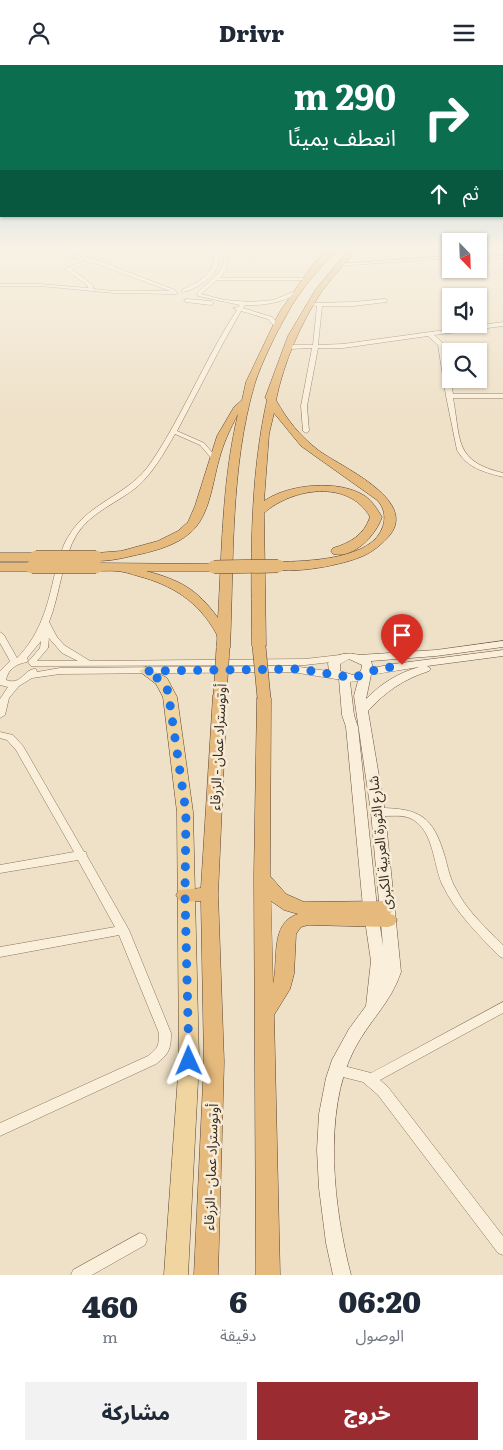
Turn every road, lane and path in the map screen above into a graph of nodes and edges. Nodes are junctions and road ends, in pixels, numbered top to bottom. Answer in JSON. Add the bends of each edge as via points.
{"nodes":[{"id":1,"x":219,"y":303,"type":"edge"},
{"id":2,"x":229,"y":303,"type":"edge"},
{"id":3,"x":262,"y":303,"type":"edge"},
{"id":4,"x":290,"y":303,"type":"edge"},
{"id":5,"x":342,"y":303,"type":"edge"},
{"id":6,"x":315,"y":305,"type":"junction"},
{"id":7,"x":241,"y":307,"type":"junction"},
{"id":8,"x":503,"y":324,"type":"edge"},
{"id":9,"x":278,"y":327,"type":"junction"},
{"id":10,"x":430,"y":335,"type":"junction"},
{"id":11,"x":288,"y":347,"type":"junction"},
{"id":12,"x":315,"y":348,"type":"junction"},
{"id":13,"x":449,"y":396,"type":"junction"},
{"id":14,"x":503,"y":396,"type":"edge"},
{"id":15,"x":247,"y":397,"type":"junction"},
{"id":16,"x":270,"y":398,"type":"junction"},
{"id":17,"x":173,"y":431,"type":"junction"},
{"id":18,"x":306,"y":431,"type":"dead end"},
{"id":19,"x":214,"y":457,"type":"junction"},
{"id":20,"x":503,"y":475,"type":"edge"},
{"id":21,"x":257,"y":513,"type":"junction"},
{"id":22,"x":0,"y":557,"type":"edge"},
{"id":23,"x":100,"y":560,"type":"junction"},
{"id":24,"x":34,"y":562,"type":"junction"},
{"id":25,"x":278,"y":562,"type":"junction"},
{"id":26,"x":214,"y":563,"type":"junction"},
{"id":27,"x":0,"y":567,"type":"edge"},
{"id":28,"x":117,"y":567,"type":"junction"},
{"id":29,"x":46,"y":623,"type":"junction"},
{"id":30,"x":222,"y":633,"type":"junction"},
{"id":31,"x":0,"y":635,"type":"edge"},
{"id":32,"x":503,"y":644,"type":"edge"},
{"id":33,"x":503,"y":653,"type":"edge"},
{"id":34,"x":340,"y":658,"type":"junction"},
{"id":35,"x":359,"y":658,"type":"junction"},
{"id":36,"x":465,"y":659,"type":"junction"},
{"id":37,"x":17,"y":661,"type":"junction"},
{"id":38,"x":33,"y":663,"type":"junction"},
{"id":39,"x":91,"y":663,"type":"junction"},
{"id":40,"x":146,"y":671,"type":"junction"},
{"id":41,"x":366,"y":674,"type":"junction"},
{"id":42,"x":30,"y":676,"type":"junction"},
{"id":43,"x":343,"y":677,"type":"junction"},
{"id":44,"x":1,"y":679,"type":"edge"},
{"id":45,"x":16,"y":684,"type":"junction"},
{"id":46,"x":362,"y":711,"type":"junction"},
{"id":47,"x":0,"y":715,"type":"edge"},
{"id":48,"x":0,"y":735,"type":"edge"},
{"id":49,"x":378,"y":812,"type":"junction"},
{"id":50,"x":82,"y":855,"type":"junction"},
{"id":51,"x":0,"y":869,"type":"edge"},
{"id":52,"x":262,"y":876,"type":"junction"},
{"id":53,"x":209,"y":894,"type":"junction"},
{"id":54,"x":185,"y":895,"type":"junction"},
{"id":55,"x":379,"y":914,"type":"junction"},
{"id":56,"x":123,"y":930,"type":"junction"},
{"id":57,"x":0,"y":952,"type":"edge"},
{"id":58,"x":503,"y":953,"type":"edge"},
{"id":59,"x":503,"y":1007,"type":"edge"},
{"id":60,"x":264,"y":1013,"type":"junction"},
{"id":61,"x":336,"y":1070,"type":"junction"},
{"id":62,"x":372,"y":1079,"type":"junction"},
{"id":63,"x":0,"y":1130,"type":"edge"},
{"id":64,"x":140,"y":1240,"type":"dead end"},
{"id":65,"x":503,"y":1248,"type":"edge"},
{"id":66,"x":78,"y":1275,"type":"edge"},
{"id":67,"x":176,"y":1275,"type":"edge"},
{"id":68,"x":206,"y":1275,"type":"edge"},
{"id":69,"x":268,"y":1275,"type":"edge"},
{"id":70,"x":342,"y":1275,"type":"edge"}],
"edges":[{"from":1,"to":7,"type":"street"},
{"from":2,"to":7,"type":"street"},
{"from":3,"to":7,"type":"street"},
{"from":4,"to":9,"type":"highway","name":"أوتوستراد عمان - الزرقاء"},
{"from":5,"to":6,"type":"street"},
{"from":6,"to":11,"type":"highway"},
{"from":6,"to":12,"type":"street"},
{"from":7,"to":9,"type":"street","via":[[270,318]]},
{"from":7,"to":17,"type":"street"},
{"from":8,"to":10,"type":"street"},
{"from":9,"to":15,"type":"highway","name":"أوتوستراد عمان - الزرقاء","via":[[259,362]]},
{"from":10,"to":12,"type":"street"},
{"from":10,"to":13,"type":"street","via":[[441,344]]},
{"from":11,"to":12,"type":"street"},
{"from":11,"to":16,"type":"highway"},
{"from":12,"to":18,"type":"street","via":[[304,406]]},
{"from":13,"to":14,"type":"street"},
{"from":13,"to":20,"type":"street","via":[[462,455],[475,466]]},
{"from":15,"to":19,"type":"highway","via":[[233,417]]},
{"from":15,"to":30,"type":"highway","name":"أوتوستراد عمان - الزرقاء","via":[[232,476]]},
{"from":16,"to":21,"type":"highway","via":[[261,454]]},
{"from":16,"to":25,"type":"highway","via":[[298,440],[376,493],[389,509],[391,517],[384,535],[363,551],[331,562]]},
{"from":17,"to":19,"type":"street","via":[[196,440]]},
{"from":17,"to":29,"type":"street","via":[[145,475],[88,516],[74,531]]},
{"from":19,"to":23,"type":"highway","via":[[196,518],[188,529],[160,545]]},
{"from":21,"to":25,"type":"highway","via":[[282,496],[324,489],[349,493],[374,510],[376,517],[370,532],[353,545],[326,555]]},
{"from":21,"to":52,"type":"highway","bridge":true,"via":[[259,646],[264,699]]},
{"from":22,"to":24,"type":"highway"},
{"from":23,"to":24,"type":"highway","bridge":true},
{"from":23,"to":26,"type":"highway"},
{"from":23,"to":28,"type":"highway"},
{"from":24,"to":27,"type":"highway"},
{"from":25,"to":26,"type":"highway","bridge":true},
{"from":26,"to":28,"type":"highway"},
{"from":28,"to":30,"type":"highway","via":[[180,588],[202,605]]},
{"from":29,"to":37,"type":"street","via":[[33,647]]},
{"from":29,"to":38,"type":"street","via":[[46,643]]},
{"from":29,"to":39,"type":"street","via":[[60,648]]},
{"from":30,"to":53,"type":"highway","name":"أوتوستراد عمان - الزرقاء","bridge":true},
{"from":31,"to":37,"type":"street"},
{"from":32,"to":35,"type":"main road"},
{"from":33,"to":36,"type":"main road"},
{"from":34,"to":35,"type":"main road"},
{"from":34,"to":39,"type":"street","via":[[305,662]]},
{"from":34,"to":43,"type":"main road","via":[[333,665],[335,672]]},
{"from":35,"to":41,"type":"main road","via":[[367,663]]},
{"from":36,"to":41,"type":"main road","via":[[393,667]]},
{"from":36,"to":46,"type":"main road","via":[[397,678],[374,696]]},
{"from":37,"to":38,"type":"street"},
{"from":37,"to":44,"type":"street"},
{"from":38,"to":39,"type":"street"},
{"from":38,"to":42,"type":"street"},
{"from":40,"to":42,"type":"street","via":[[60,671]]},
{"from":40,"to":43,"type":"street","via":[[300,669]]},
{"from":40,"to":54,"type":"main road","via":[[162,681],[170,697],[184,798]]},
{"from":41,"to":43,"type":"main road"},
{"from":41,"to":46,"type":"main road","name":"شارع الثورة العربية الكبرى","via":[[361,688]]},
{"from":42,"to":45,"type":"street"},
{"from":43,"to":55,"type":"main road","name":"شارع الثورة العربية الكبرى"},
{"from":44,"to":45,"type":"street"},
{"from":45,"to":47,"type":"street","via":[[5,697]]},
{"from":46,"to":49,"type":"main road","name":"شارع الثورة العربية الكبرى"},
{"from":48,"to":50,"type":"street","via":[[10,737],[20,748]]},
{"from":49,"to":55,"type":"main road","name":"شارع الثورة العربية الكبرى"},
{"from":49,"to":58,"type":"street","via":[[404,812],[426,826],[450,890]]},
{"from":50,"to":51,"type":"street"},
{"from":50,"to":56,"type":"street"},
{"from":52,"to":55,"type":"highway","via":[[271,892],[292,907]]},
{"from":52,"to":60,"type":"highway"},
{"from":53,"to":54,"type":"highway"},
{"from":53,"to":68,"type":"highway","name":"أوتوستراد عمان - الزرقاء","via":[[214,1062]]},
{"from":54,"to":67,"type":"main road","via":[[189,1061]]},
{"from":55,"to":60,"type":"highway","via":[[308,918],[295,923],[287,932],[281,989]]},
{"from":55,"to":61,"type":"main road","name":"شارع الثورة العربية الكبرى","via":[[393,972],[387,991],[349,1042]]},
{"from":56,"to":57,"type":"street"},
{"from":56,"to":63,"type":"street","via":[[162,1023],[165,1043],[162,1052],[152,1060]]},
{"from":59,"to":62,"type":"street"},
{"from":60,"to":69,"type":"highway"},
{"from":61,"to":62,"type":"street"},
{"from":61,"to":70,"type":"main road","name":"شارع الثورة العربية الكبرى","via":[[329,1093],[326,1153],[335,1252]]},
{"from":62,"to":65,"type":"street"},
{"from":64,"to":66,"type":"street"}]}
